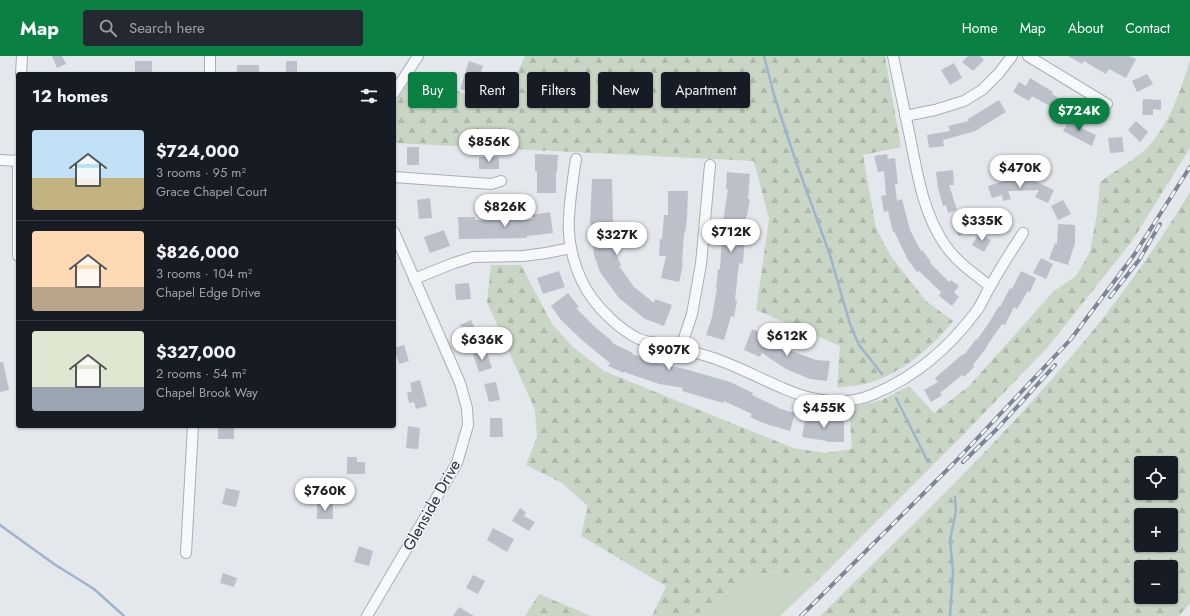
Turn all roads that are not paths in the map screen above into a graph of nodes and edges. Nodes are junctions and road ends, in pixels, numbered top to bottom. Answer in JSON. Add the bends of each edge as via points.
{"nodes":[{"id":1,"x":22,"y":56,"type":"edge"},
{"id":2,"x":210,"y":56,"type":"edge"},
{"id":3,"x":893,"y":56,"type":"edge"},
{"id":4,"x":1012,"y":56,"type":"edge"},
{"id":5,"x":1028,"y":56,"type":"edge"},
{"id":6,"x":413,"y":57,"type":"edge"},
{"id":7,"x":22,"y":72,"type":"edge"},
{"id":8,"x":210,"y":72,"type":"edge"},
{"id":9,"x":396,"y":89,"type":"edge"},
{"id":10,"x":1107,"y":104,"type":"dead end"},
{"id":11,"x":905,"y":116,"type":"junction"},
{"id":12,"x":576,"y":159,"type":"dead end"},
{"id":13,"x":0,"y":160,"type":"edge"},
{"id":14,"x":16,"y":160,"type":"edge"},
{"id":15,"x":710,"y":165,"type":"dead end"},
{"id":16,"x":396,"y":177,"type":"edge"},
{"id":17,"x":501,"y":181,"type":"dead end"},
{"id":18,"x":1023,"y":233,"type":"dead end"},
{"id":19,"x":396,"y":237,"type":"edge"},
{"id":20,"x":571,"y":248,"type":"junction"},
{"id":21,"x":414,"y":279,"type":"junction"},
{"id":22,"x":990,"y":286,"type":"junction"},
{"id":23,"x":680,"y":350,"type":"junction"},
{"id":24,"x":193,"y":428,"type":"edge"},
{"id":25,"x":186,"y":553,"type":"dead end"},
{"id":26,"x":367,"y":616,"type":"edge"}],
"edges":[{"from":1,"to":7,"type":"street"},
{"from":2,"to":8,"type":"street"},
{"from":3,"to":11,"type":"street"},
{"from":4,"to":11,"type":"street","via":[[1000,73],[982,90],[964,101]]},
{"from":5,"to":10,"type":"street"},
{"from":6,"to":9,"type":"street"},
{"from":11,"to":22,"type":"street","via":[[921,191],[936,232],[958,260]]},
{"from":12,"to":20,"type":"street","via":[[568,218]]},
{"from":13,"to":14,"type":"street"},
{"from":15,"to":23,"type":"street","via":[[701,264],[692,314]]},
{"from":16,"to":17,"type":"street","via":[[491,184]]},
{"from":18,"to":22,"type":"street"},
{"from":19,"to":21,"type":"street","name":"Glenside Drive"},
{"from":20,"to":21,"type":"street","via":[[523,256],[473,257]]},
{"from":20,"to":23,"type":"street","via":[[591,297],[621,328],[638,338]]},
{"from":21,"to":26,"type":"street","name":"Glenside Drive","via":[[460,383],[467,408],[468,425],[457,463]]},
{"from":22,"to":23,"type":"street","via":[[979,308],[956,337],[928,363],[900,382],[873,395],[856,399],[816,400],[798,395],[713,358]]},
{"from":24,"to":25,"type":"street"}]}
